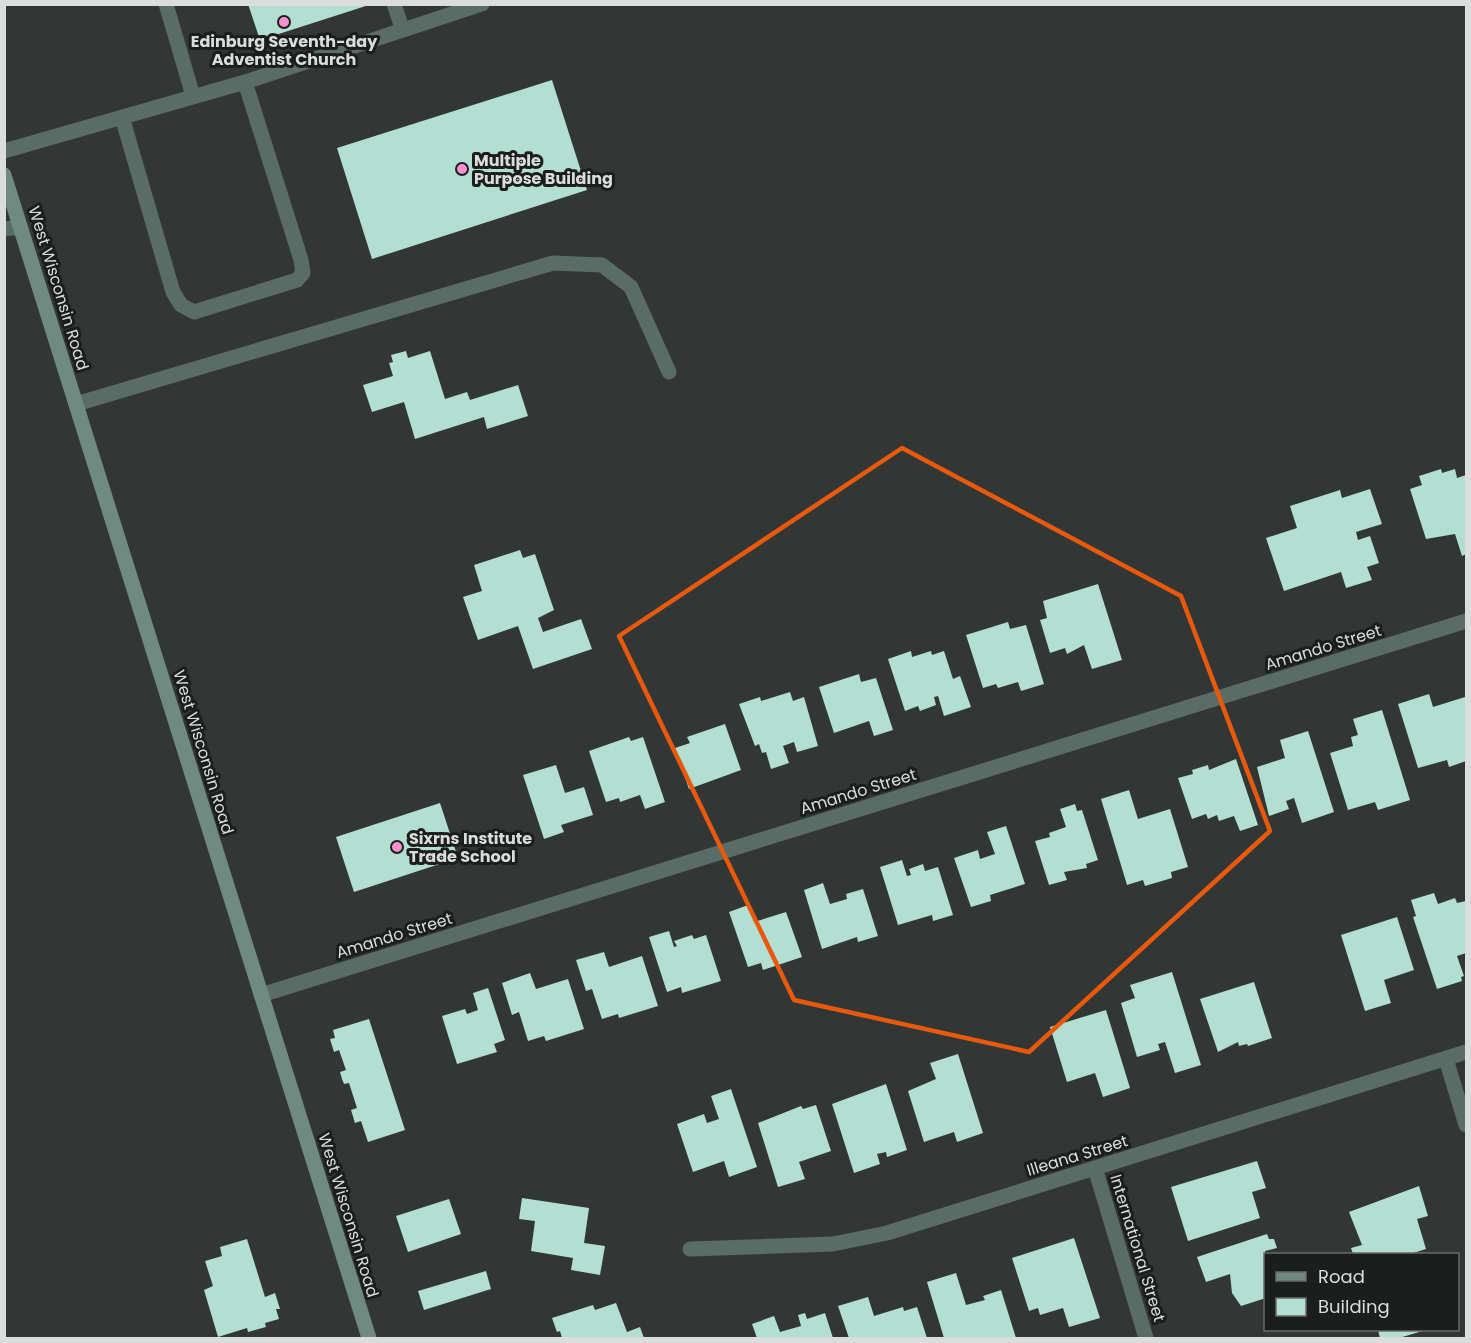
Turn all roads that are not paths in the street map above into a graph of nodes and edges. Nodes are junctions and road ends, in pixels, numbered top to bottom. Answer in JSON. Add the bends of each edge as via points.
{"nodes":[{"id":1,"x":165,"y":4,"type":"edge"},
{"id":2,"x":394,"y":4,"type":"edge"},
{"id":3,"x":482,"y":4,"type":"edge"},
{"id":4,"x":402,"y":28,"type":"junction"},
{"id":5,"x":245,"y":82,"type":"junction"},
{"id":6,"x":194,"y":96,"type":"junction"},
{"id":7,"x":122,"y":117,"type":"junction"},
{"id":8,"x":4,"y":151,"type":"edge"},
{"id":9,"x":4,"y":176,"type":"edge"},
{"id":10,"x":20,"y":227,"type":"junction"},
{"id":11,"x":4,"y":229,"type":"edge"},
{"id":12,"x":669,"y":372,"type":"dead end"},
{"id":13,"x":76,"y":404,"type":"junction"},
{"id":14,"x":1467,"y":621,"type":"edge"},
{"id":15,"x":261,"y":995,"type":"junction"},
{"id":16,"x":1467,"y":1052,"type":"edge"},
{"id":17,"x":1446,"y":1059,"type":"junction"},
{"id":18,"x":1467,"y":1125,"type":"edge"},
{"id":19,"x":1095,"y":1168,"type":"junction"},
{"id":20,"x":690,"y":1249,"type":"dead end"},
{"id":21,"x":369,"y":1338,"type":"edge"},
{"id":22,"x":1146,"y":1338,"type":"edge"}],
"edges":[{"from":1,"to":6,"type":"street"},
{"from":2,"to":4,"type":"street"},
{"from":3,"to":4,"type":"street"},
{"from":4,"to":5,"type":"street"},
{"from":5,"to":6,"type":"street"},
{"from":5,"to":7,"type":"street","via":[[303,273],[297,280],[194,312],[181,305],[173,292]]},
{"from":6,"to":7,"type":"street"},
{"from":7,"to":8,"type":"street"},
{"from":9,"to":10,"type":"street","name":"West Wisconsin Road"},
{"from":10,"to":11,"type":"street"},
{"from":10,"to":13,"type":"street","name":"West Wisconsin Road"},
{"from":12,"to":13,"type":"street","via":[[631,287],[602,265],[553,263]]},
{"from":13,"to":15,"type":"street","name":"West Wisconsin Road"},
{"from":14,"to":15,"type":"street","name":"Amando Street"},
{"from":15,"to":21,"type":"street","name":"West Wisconsin Road"},
{"from":16,"to":17,"type":"street","name":"Illeana Street"},
{"from":17,"to":18,"type":"street"},
{"from":17,"to":19,"type":"street","name":"Illeana Street"},
{"from":19,"to":20,"type":"street","name":"Illeana Street","via":[[887,1233],[833,1244]]},
{"from":19,"to":22,"type":"street","name":"International Street"}]}
